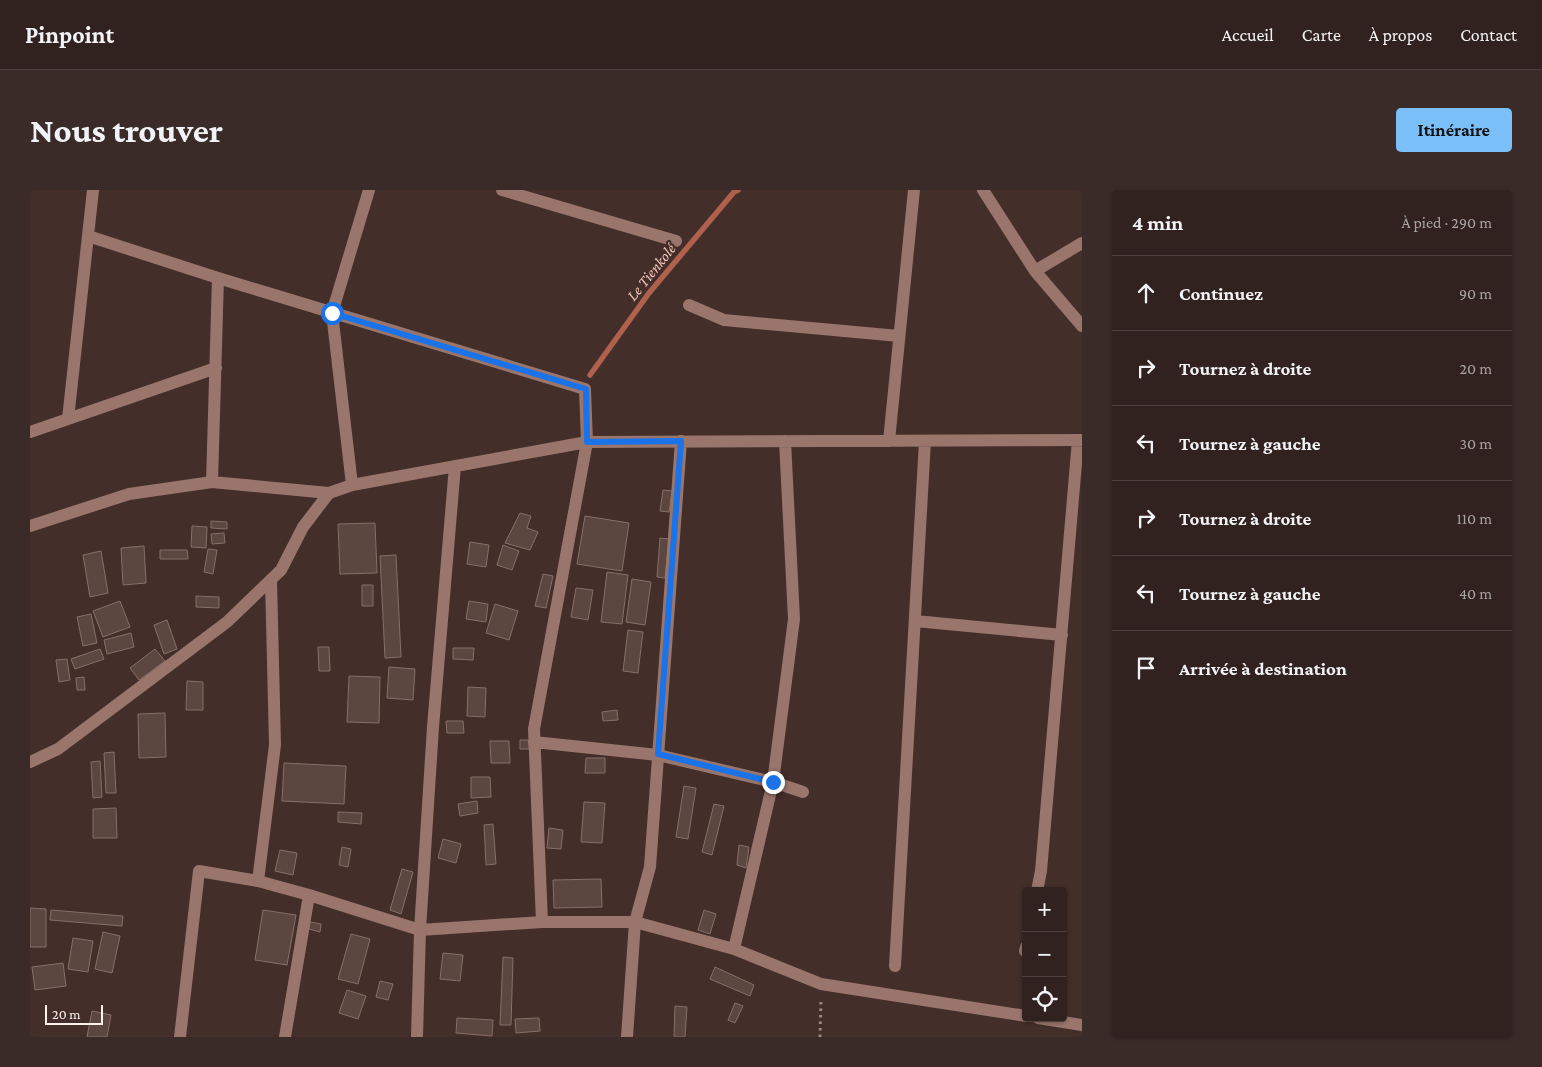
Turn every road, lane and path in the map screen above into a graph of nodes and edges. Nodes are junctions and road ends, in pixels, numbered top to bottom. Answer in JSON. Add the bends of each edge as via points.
{"nodes":[{"id":1,"x":93,"y":190,"type":"edge"},
{"id":2,"x":369,"y":190,"type":"edge"},
{"id":3,"x":502,"y":190,"type":"edge"},
{"id":4,"x":914,"y":190,"type":"edge"},
{"id":5,"x":983,"y":190,"type":"edge"},
{"id":6,"x":88,"y":236,"type":"junction"},
{"id":7,"x":676,"y":241,"type":"dead end"},
{"id":8,"x":1082,"y":243,"type":"edge"},
{"id":9,"x":1035,"y":271,"type":"junction"},
{"id":10,"x":218,"y":278,"type":"junction"},
{"id":11,"x":688,"y":305,"type":"dead end"},
{"id":12,"x":332,"y":313,"type":"junction"},
{"id":13,"x":1082,"y":326,"type":"edge"},
{"id":14,"x":899,"y":336,"type":"junction"},
{"id":15,"x":216,"y":368,"type":"junction"},
{"id":16,"x":68,"y":419,"type":"junction"},
{"id":17,"x":30,"y":432,"type":"edge"},
{"id":18,"x":1080,"y":440,"type":"edge"},
{"id":19,"x":681,"y":441,"type":"junction"},
{"id":20,"x":785,"y":441,"type":"junction"},
{"id":21,"x":889,"y":441,"type":"junction"},
{"id":22,"x":925,"y":441,"type":"junction"},
{"id":23,"x":587,"y":442,"type":"junction"},
{"id":24,"x":455,"y":466,"type":"junction"},
{"id":25,"x":212,"y":482,"type":"junction"},
{"id":26,"x":352,"y":485,"type":"junction"},
{"id":27,"x":329,"y":493,"type":"junction"},
{"id":28,"x":30,"y":526,"type":"edge"},
{"id":29,"x":271,"y":580,"type":"junction"},
{"id":30,"x":915,"y":622,"type":"junction"},
{"id":31,"x":1062,"y":635,"type":"junction"},
{"id":32,"x":534,"y":742,"type":"junction"},
{"id":33,"x":658,"y":754,"type":"junction"},
{"id":34,"x":30,"y":762,"type":"edge"},
{"id":35,"x":773,"y":782,"type":"junction"},
{"id":36,"x":803,"y":792,"type":"dead end"},
{"id":37,"x":258,"y":881,"type":"junction"},
{"id":38,"x":1038,"y":887,"type":"edge"},
{"id":39,"x":309,"y":895,"type":"junction"},
{"id":40,"x":542,"y":922,"type":"junction"},
{"id":41,"x":635,"y":922,"type":"junction"},
{"id":42,"x":420,"y":930,"type":"junction"},
{"id":43,"x":734,"y":948,"type":"junction"},
{"id":44,"x":896,"y":966,"type":"dead end"},
{"id":45,"x":821,"y":984,"type":"junction"},
{"id":46,"x":1022,"y":1015,"type":"edge"},
{"id":47,"x":1063,"y":1022,"type":"edge"},
{"id":48,"x":1082,"y":1025,"type":"edge"},
{"id":49,"x":180,"y":1037,"type":"edge"},
{"id":50,"x":285,"y":1037,"type":"edge"},
{"id":51,"x":417,"y":1037,"type":"edge"},
{"id":52,"x":627,"y":1037,"type":"edge"},
{"id":53,"x":820,"y":1037,"type":"edge"}],
"edges":[{"from":1,"to":6,"type":"street"},
{"from":2,"to":12,"type":"street"},
{"from":3,"to":7,"type":"street"},
{"from":4,"to":14,"type":"street"},
{"from":5,"to":9,"type":"street"},
{"from":6,"to":10,"type":"street"},
{"from":6,"to":16,"type":"street"},
{"from":8,"to":9,"type":"street"},
{"from":9,"to":13,"type":"street"},
{"from":10,"to":12,"type":"street"},
{"from":10,"to":15,"type":"street"},
{"from":11,"to":14,"type":"street","via":[[724,320]]},
{"from":12,"to":23,"type":"street","via":[[586,389]]},
{"from":12,"to":26,"type":"street"},
{"from":14,"to":21,"type":"street"},
{"from":15,"to":16,"type":"street"},
{"from":15,"to":25,"type":"street"},
{"from":16,"to":17,"type":"street"},
{"from":18,"to":22,"type":"street"},
{"from":18,"to":31,"type":"street"},
{"from":19,"to":20,"type":"street"},
{"from":19,"to":23,"type":"street"},
{"from":19,"to":33,"type":"street"},
{"from":20,"to":21,"type":"street"},
{"from":20,"to":35,"type":"street","via":[[794,619]]},
{"from":21,"to":22,"type":"street"},
{"from":22,"to":30,"type":"street"},
{"from":23,"to":24,"type":"street"},
{"from":23,"to":32,"type":"street"},
{"from":24,"to":26,"type":"street"},
{"from":24,"to":42,"type":"street"},
{"from":25,"to":27,"type":"street"},
{"from":25,"to":28,"type":"street","via":[[129,494]]},
{"from":26,"to":27,"type":"street"},
{"from":27,"to":29,"type":"street","via":[[303,527],[281,570]]},
{"from":29,"to":34,"type":"street","via":[[227,622],[58,749]]},
{"from":29,"to":37,"type":"street","via":[[275,745]]},
{"from":30,"to":31,"type":"street"},
{"from":30,"to":44,"type":"street"},
{"from":31,"to":38,"type":"street"},
{"from":32,"to":33,"type":"street"},
{"from":32,"to":40,"type":"street"},
{"from":33,"to":35,"type":"street"},
{"from":33,"to":41,"type":"street","via":[[650,867]]},
{"from":35,"to":36,"type":"street"},
{"from":35,"to":43,"type":"street"},
{"from":37,"to":39,"type":"street"},
{"from":37,"to":49,"type":"street","via":[[199,872]]},
{"from":39,"to":42,"type":"street"},
{"from":39,"to":50,"type":"street"},
{"from":40,"to":41,"type":"street"},
{"from":40,"to":42,"type":"street"},
{"from":41,"to":43,"type":"street"},
{"from":41,"to":52,"type":"street"},
{"from":42,"to":51,"type":"street"},
{"from":43,"to":45,"type":"street"},
{"from":45,"to":46,"type":"street"},
{"from":45,"to":53,"type":"path"},
{"from":47,"to":48,"type":"street"}]}
